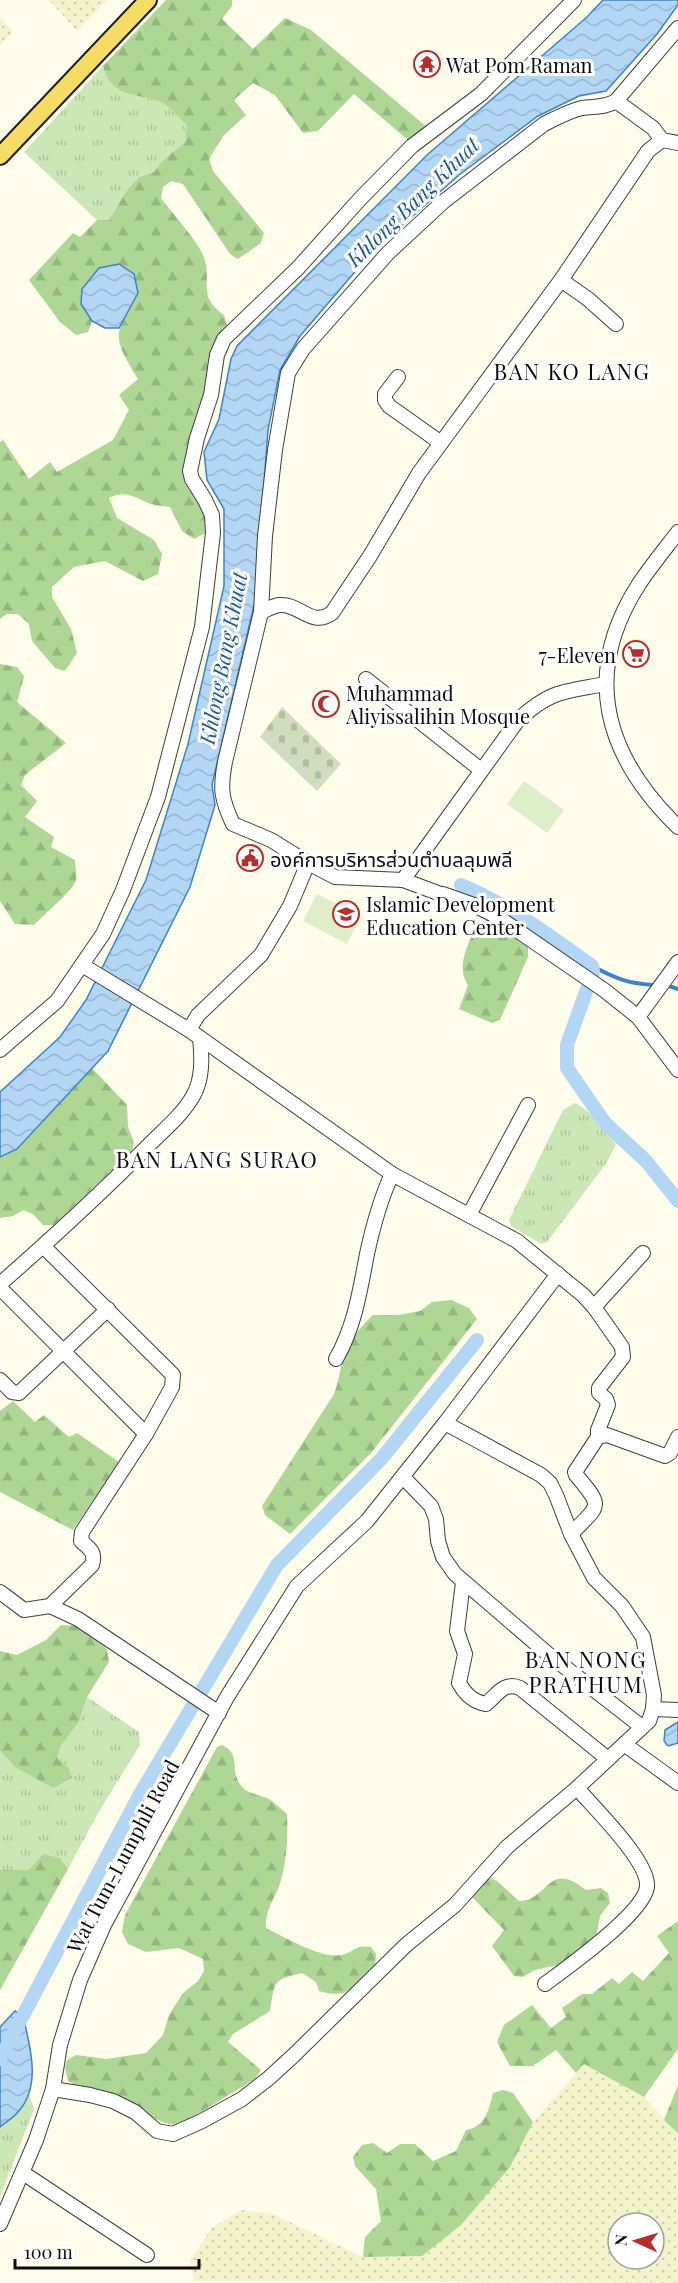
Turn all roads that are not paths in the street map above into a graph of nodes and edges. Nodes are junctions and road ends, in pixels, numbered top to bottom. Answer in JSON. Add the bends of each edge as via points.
{"nodes":[{"id":1,"x":148,"y":0,"type":"edge"},
{"id":2,"x":574,"y":0,"type":"edge"},
{"id":3,"x":678,"y":27,"type":"edge"},
{"id":4,"x":616,"y":101,"type":"junction"},
{"id":5,"x":662,"y":140,"type":"junction"},
{"id":6,"x":678,"y":143,"type":"edge"},
{"id":7,"x":0,"y":156,"type":"edge"},
{"id":8,"x":561,"y":280,"type":"junction"},
{"id":9,"x":616,"y":324,"type":"dead end"},
{"id":10,"x":398,"y":377,"type":"dead end"},
{"id":11,"x":441,"y":443,"type":"junction"},
{"id":12,"x":678,"y":532,"type":"edge"},
{"id":13,"x":261,"y":612,"type":"junction"},
{"id":14,"x":366,"y":679,"type":"dead end"},
{"id":15,"x":606,"y":684,"type":"junction"},
{"id":16,"x":481,"y":770,"type":"junction"},
{"id":17,"x":678,"y":827,"type":"edge"},
{"id":18,"x":308,"y":863,"type":"junction"},
{"id":19,"x":403,"y":880,"type":"junction"},
{"id":20,"x":678,"y":962,"type":"edge"},
{"id":21,"x":86,"y":968,"type":"junction"},
{"id":22,"x":639,"y":1017,"type":"junction"},
{"id":23,"x":195,"y":1034,"type":"junction"},
{"id":24,"x":0,"y":1050,"type":"edge"},
{"id":25,"x":678,"y":1070,"type":"edge"},
{"id":26,"x":528,"y":1105,"type":"dead end"},
{"id":27,"x":392,"y":1174,"type":"junction"},
{"id":28,"x":469,"y":1215,"type":"junction"},
{"id":29,"x":43,"y":1246,"type":"junction"},
{"id":30,"x":643,"y":1253,"type":"dead end"},
{"id":31,"x":558,"y":1274,"type":"junction"},
{"id":32,"x":0,"y":1286,"type":"edge"},
{"id":33,"x":594,"y":1307,"type":"junction"},
{"id":34,"x":108,"y":1309,"type":"junction"},
{"id":35,"x":63,"y":1353,"type":"junction"},
{"id":36,"x":336,"y":1359,"type":"dead end"},
{"id":37,"x":0,"y":1380,"type":"edge"},
{"id":38,"x":445,"y":1423,"type":"junction"},
{"id":39,"x":146,"y":1434,"type":"junction"},
{"id":40,"x":598,"y":1437,"type":"junction"},
{"id":41,"x":676,"y":1445,"type":"edge"},
{"id":42,"x":403,"y":1477,"type":"junction"},
{"id":43,"x":571,"y":1534,"type":"junction"},
{"id":44,"x":464,"y":1582,"type":"junction"},
{"id":45,"x":0,"y":1592,"type":"edge"},
{"id":46,"x":50,"y":1606,"type":"junction"},
{"id":47,"x":653,"y":1709,"type":"junction"},
{"id":48,"x":215,"y":1710,"type":"junction"},
{"id":49,"x":678,"y":1710,"type":"edge"},
{"id":50,"x":642,"y":1727,"type":"junction"},
{"id":51,"x":624,"y":1744,"type":"junction"},
{"id":52,"x":608,"y":1759,"type":"junction"},
{"id":53,"x":678,"y":1784,"type":"edge"},
{"id":54,"x":577,"y":1788,"type":"junction"},
{"id":55,"x":545,"y":1984,"type":"dead end"},
{"id":56,"x":53,"y":2089,"type":"junction"},
{"id":57,"x":23,"y":2173,"type":"junction"},
{"id":58,"x":0,"y":2224,"type":"edge"},
{"id":59,"x":147,"y":2255,"type":"dead end"}],
"edges":[{"from":1,"to":7,"type":"main road"},
{"from":2,"to":21,"type":"street","via":[[481,94],[412,146],[298,268],[224,339],[190,471],[212,515],[202,627],[158,797],[123,890]]},
{"from":3,"to":4,"type":"street"},
{"from":4,"to":5,"type":"street","via":[[653,128]]},
{"from":4,"to":13,"type":"street","via":[[608,106],[582,108],[544,124],[451,195],[388,253],[303,349],[288,373],[275,450]]},
{"from":5,"to":6,"type":"street"},
{"from":5,"to":8,"type":"street","via":[[648,151]]},
{"from":8,"to":9,"type":"street"},
{"from":8,"to":11,"type":"street"},
{"from":10,"to":11,"type":"street","via":[[385,400]]},
{"from":11,"to":13,"type":"street","via":[[332,613],[312,618],[289,606],[277,605]]},
{"from":12,"to":15,"type":"street","via":[[624,610],[609,653]]},
{"from":13,"to":18,"type":"street","via":[[225,762],[223,803],[233,824],[271,840]]},
{"from":14,"to":16,"type":"street"},
{"from":15,"to":16,"type":"street","via":[[556,693],[537,703],[518,720]]},
{"from":15,"to":17,"type":"street","via":[[607,707],[615,735],[630,767]]},
{"from":16,"to":19,"type":"street"},
{"from":18,"to":19,"type":"street","via":[[335,877]]},
{"from":18,"to":23,"type":"street","via":[[290,906],[261,955],[198,1015]]},
{"from":19,"to":22,"type":"street","via":[[498,917]]},
{"from":20,"to":22,"type":"street"},
{"from":21,"to":23,"type":"street"},
{"from":21,"to":24,"type":"street","via":[[57,1001]]},
{"from":22,"to":25,"type":"street"},
{"from":23,"to":27,"type":"street"},
{"from":23,"to":29,"type":"street","via":[[202,1059],[194,1096],[126,1168]]},
{"from":26,"to":28,"type":"street"},
{"from":27,"to":28,"type":"street"},
{"from":27,"to":36,"type":"street","via":[[381,1198],[350,1330]]},
{"from":28,"to":31,"type":"street","via":[[516,1241]]},
{"from":29,"to":32,"type":"street"},
{"from":29,"to":34,"type":"street"},
{"from":30,"to":33,"type":"street"},
{"from":31,"to":33,"type":"street"},
{"from":31,"to":38,"type":"street","name":"Wat Tum-Lumphli Road"},
{"from":32,"to":35,"type":"street"},
{"from":33,"to":40,"type":"street","via":[[623,1353],[599,1388],[608,1405]]},
{"from":34,"to":35,"type":"street"},
{"from":34,"to":39,"type":"street","via":[[173,1375],[172,1387]]},
{"from":35,"to":37,"type":"street","via":[[19,1393],[12,1392]]},
{"from":35,"to":39,"type":"street"},
{"from":38,"to":42,"type":"street","name":"Wat Tum-Lumphli Road"},
{"from":38,"to":43,"type":"street","via":[[541,1475],[556,1494]]},
{"from":39,"to":46,"type":"street","via":[[82,1532],[81,1541],[95,1557],[92,1565]]},
{"from":40,"to":41,"type":"street","via":[[607,1435],[665,1456]]},
{"from":40,"to":43,"type":"street","via":[[575,1472],[597,1501],[596,1508]]},
{"from":42,"to":44,"type":"street","via":[[431,1506],[443,1557]]},
{"from":42,"to":48,"type":"street","name":"Wat Tum-Lumphli Road","via":[[367,1521],[297,1586]]},
{"from":43,"to":47,"type":"street","via":[[594,1578],[622,1606],[643,1637]]},
{"from":44,"to":50,"type":"street"},
{"from":44,"to":52,"type":"street","via":[[457,1631],[465,1654],[459,1683],[464,1692],[486,1704],[505,1686],[520,1688]]},
{"from":45,"to":46,"type":"street","via":[[24,1610]]},
{"from":46,"to":48,"type":"street","via":[[78,1619]]},
{"from":47,"to":49,"type":"street"},
{"from":47,"to":50,"type":"street"},
{"from":48,"to":56,"type":"street","name":"Wat Tum-Lumphli Road","via":[[104,1925],[68,2014]]},
{"from":50,"to":51,"type":"street"},
{"from":51,"to":52,"type":"street"},
{"from":51,"to":53,"type":"street"},
{"from":52,"to":54,"type":"street"},
{"from":54,"to":55,"type":"street","via":[[632,1850],[647,1887],[639,1905],[595,1946]]},
{"from":54,"to":56,"type":"street","via":[[507,1846],[455,1905],[406,1945],[293,2056],[242,2099],[173,2134],[157,2131],[135,2112],[113,2102]]},
{"from":56,"to":57,"type":"street","name":"Wat Tum-Lumphli Road"},
{"from":57,"to":58,"type":"street","name":"Wat Tum-Lumphli Road"},
{"from":57,"to":59,"type":"street"}]}
